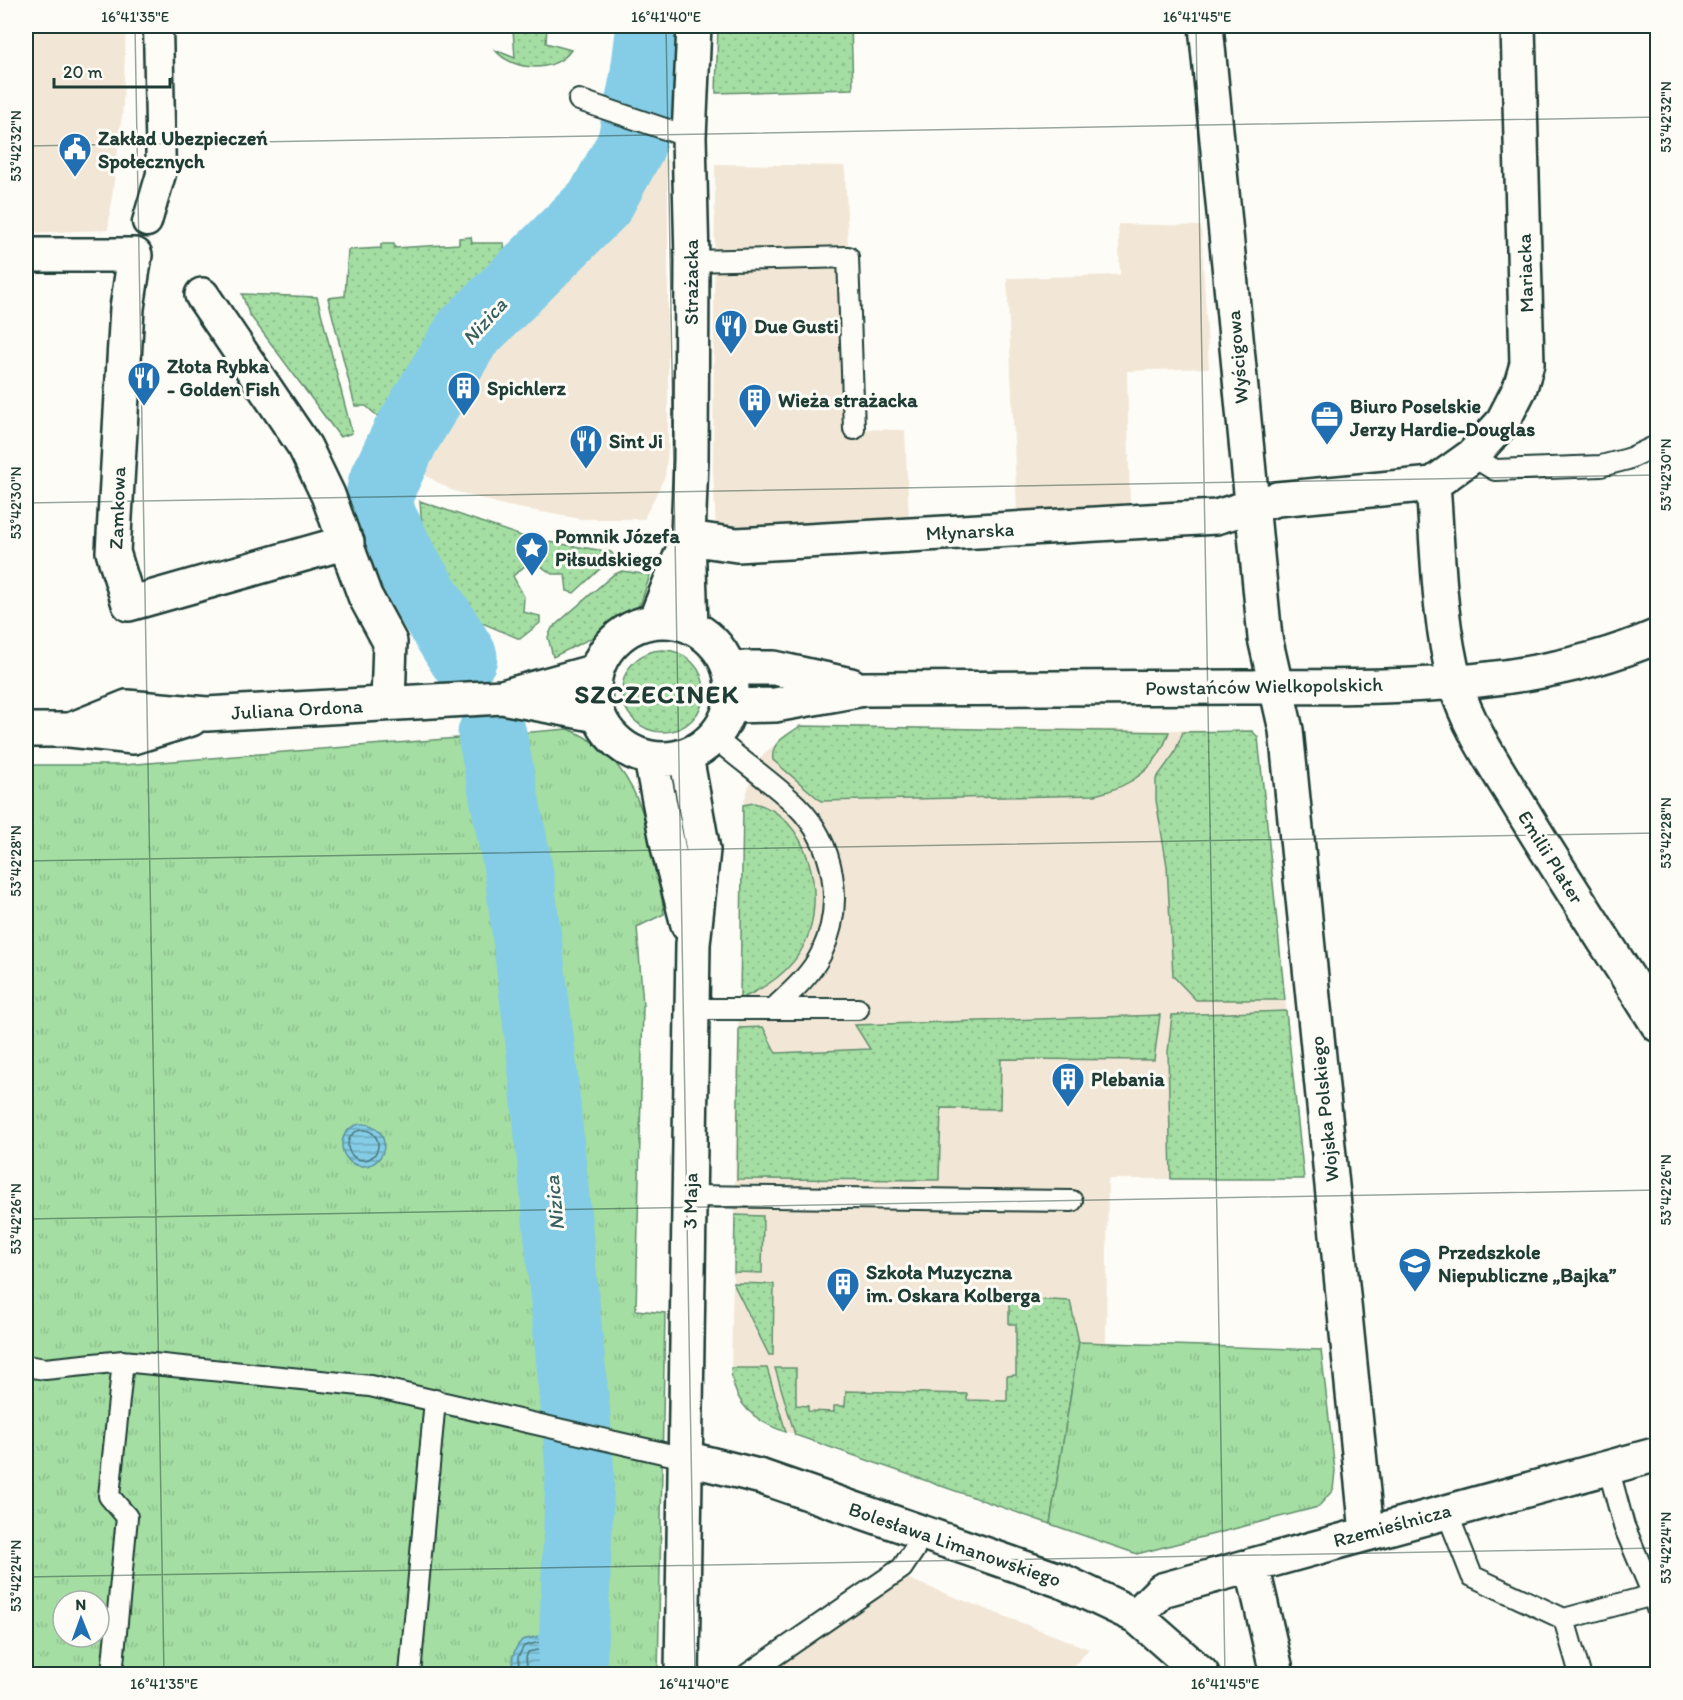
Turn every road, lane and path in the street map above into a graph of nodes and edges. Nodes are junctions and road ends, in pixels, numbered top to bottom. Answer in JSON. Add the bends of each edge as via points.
{"nodes":[{"id":1,"x":158,"y":26,"type":"edge"},
{"id":2,"x":694,"y":26,"type":"edge"},
{"id":3,"x":1206,"y":26,"type":"edge"},
{"id":4,"x":1518,"y":26,"type":"edge"},
{"id":5,"x":579,"y":100,"type":"dead end"},
{"id":6,"x":689,"y":137,"type":"junction"},
{"id":7,"x":147,"y":222,"type":"joint"},
{"id":8,"x":26,"y":255,"type":"edge"},
{"id":9,"x":135,"y":255,"type":"junction"},
{"id":10,"x":692,"y":261,"type":"junction"},
{"id":11,"x":202,"y":295,"type":"dead end"},
{"id":12,"x":854,"y":429,"type":"dead end"},
{"id":13,"x":1658,"y":445,"type":"edge"},
{"id":14,"x":1472,"y":456,"type":"junction"},
{"id":15,"x":1433,"y":484,"type":"junction"},
{"id":16,"x":1251,"y":508,"type":"junction"},
{"id":17,"x":688,"y":538,"type":"junction"},
{"id":18,"x":347,"y":542,"type":"junction"},
{"id":19,"x":655,"y":621,"type":"junction"},
{"id":20,"x":691,"y":627,"type":"junction"},
{"id":21,"x":1658,"y":636,"type":"edge"},
{"id":22,"x":730,"y":668,"type":"junction"},
{"id":23,"x":596,"y":671,"type":"junction"},
{"id":24,"x":1456,"y":683,"type":"junction"},
{"id":25,"x":1277,"y":687,"type":"junction"},
{"id":26,"x":864,"y":689,"type":"junction"},
{"id":27,"x":502,"y":697,"type":"junction"},
{"id":28,"x":388,"y":703,"type":"junction"},
{"id":29,"x":731,"y":706,"type":"junction"},
{"id":30,"x":598,"y":714,"type":"junction"},
{"id":31,"x":26,"y":730,"type":"edge"},
{"id":32,"x":715,"y":738,"type":"junction"},
{"id":33,"x":686,"y":756,"type":"junction"},
{"id":34,"x":651,"y":759,"type":"junction"},
{"id":35,"x":693,"y":944,"type":"junction"},
{"id":36,"x":1649,"y":993,"type":"edge"},
{"id":37,"x":693,"y":1009,"type":"junction"},
{"id":38,"x":773,"y":1009,"type":"junction"},
{"id":39,"x":858,"y":1009,"type":"dead end"},
{"id":40,"x":1658,"y":1025,"type":"edge"},
{"id":41,"x":690,"y":1196,"type":"junction"},
{"id":42,"x":1072,"y":1201,"type":"dead end"},
{"id":43,"x":123,"y":1361,"type":"junction"},
{"id":44,"x":26,"y":1366,"type":"edge"},
{"id":45,"x":435,"y":1401,"type":"junction"},
{"id":46,"x":1658,"y":1454,"type":"edge"},
{"id":47,"x":685,"y":1458,"type":"junction"},
{"id":48,"x":1608,"y":1467,"type":"junction"},
{"id":49,"x":1446,"y":1510,"type":"junction"},
{"id":50,"x":920,"y":1530,"type":"junction"},
{"id":51,"x":1367,"y":1532,"type":"junction"},
{"id":52,"x":1252,"y":1565,"type":"junction"},
{"id":53,"x":1655,"y":1603,"type":"edge"},
{"id":54,"x":1136,"y":1616,"type":"junction"},
{"id":55,"x":1564,"y":1619,"type":"junction"},
{"id":56,"x":112,"y":1674,"type":"edge"},
{"id":57,"x":410,"y":1674,"type":"edge"},
{"id":58,"x":682,"y":1674,"type":"edge"},
{"id":59,"x":748,"y":1674,"type":"edge"},
{"id":60,"x":1202,"y":1674,"type":"edge"},
{"id":61,"x":1277,"y":1674,"type":"edge"},
{"id":62,"x":1580,"y":1674,"type":"edge"}],
"edges":[{"from":1,"to":7,"type":"street","via":[[161,174]]},
{"from":2,"to":6,"type":"street","name":"Strażacka"},
{"from":3,"to":16,"type":"street","name":"Wyścigowa"},
{"from":4,"to":14,"type":"street","name":"Mariacka","via":[[1527,364],[1502,423]]},
{"from":5,"to":6,"type":"lane"},
{"from":6,"to":10,"type":"street","name":"Strażacka"},
{"from":7,"to":9,"type":"lane"},
{"from":8,"to":9,"type":"street"},
{"from":9,"to":18,"type":"street","name":"Zamkowa","via":[[127,308],[113,552],[129,604]]},
{"from":10,"to":12,"type":"lane","via":[[848,257]]},
{"from":10,"to":17,"type":"street","name":"Strażacka"},
{"from":11,"to":18,"type":"street","via":[[305,447]]},
{"from":13,"to":14,"type":"lane","via":[[1601,466],[1495,470]]},
{"from":14,"to":15,"type":"street","name":"Mariacka"},
{"from":15,"to":16,"type":"street","via":[[1277,499]]},
{"from":15,"to":24,"type":"street","via":[[1446,633]]},
{"from":16,"to":17,"type":"street","name":"Młynarska","via":[[1216,517],[737,545]]},
{"from":16,"to":25,"type":"street","name":"Wyścigowa","via":[[1265,638]]},
{"from":17,"to":19,"type":"street","name":"Strażacka"},
{"from":17,"to":20,"type":"street","name":"Strażacka"},
{"from":18,"to":28,"type":"street","via":[[365,596],[390,642]]},
{"from":19,"to":20,"type":"street","via":[[674,621]]},
{"from":19,"to":23,"type":"street","via":[[618,637],[604,653]]},
{"from":20,"to":22,"type":"street","via":[[708,637]]},
{"from":21,"to":24,"type":"street","name":"Powstańców Wielkopolskich","via":[[1576,665]]},
{"from":22,"to":26,"type":"street","name":"Powstańców Wielkopolskich","via":[[774,668]]},
{"from":22,"to":29,"type":"street"},
{"from":23,"to":27,"type":"street"},
{"from":23,"to":30,"type":"street","via":[[593,693]]},
{"from":24,"to":25,"type":"street","name":"Powstańców Wielkopolskich"},
{"from":24,"to":36,"type":"street","name":"Emilii Plater","via":[[1485,749]]},
{"from":25,"to":26,"type":"street","name":"Powstańców Wielkopolskich"},
{"from":25,"to":51,"type":"street","name":"Wojska Polskiego","via":[[1287,730]]},
{"from":26,"to":29,"type":"street","name":"Powstańców Wielkopolskich","via":[[775,705]]},
{"from":27,"to":28,"type":"street","name":"Juliana Ordona"},
{"from":27,"to":30,"type":"street"},
{"from":28,"to":31,"type":"street","name":"Juliana Ordona","via":[[207,714],[128,707],[70,730]]},
{"from":29,"to":32,"type":"street"},
{"from":30,"to":34,"type":"street","via":[[610,736],[628,751]]},
{"from":32,"to":33,"type":"street"},
{"from":32,"to":38,"type":"lane","via":[[796,806],[817,833],[832,875],[834,907],[820,954],[804,978]]},
{"from":33,"to":34,"type":"street"},
{"from":33,"to":35,"type":"street","name":"3 Maja","via":[[703,850]]},
{"from":34,"to":35,"type":"street","name":"3 Maja"},
{"from":35,"to":37,"type":"street","name":"3 Maja"},
{"from":36,"to":40,"type":"street","name":"Emilii Plater"},
{"from":37,"to":38,"type":"lane"},
{"from":37,"to":41,"type":"street","name":"3 Maja"},
{"from":38,"to":39,"type":"lane"},
{"from":41,"to":42,"type":"lane"},
{"from":41,"to":47,"type":"street","name":"3 Maja"},
{"from":43,"to":44,"type":"lane","via":[[45,1369]]},
{"from":43,"to":45,"type":"lane","via":[[370,1386]]},
{"from":43,"to":56,"type":"lane","via":[[109,1496],[127,1517]]},
{"from":45,"to":47,"type":"lane"},
{"from":45,"to":57,"type":"lane"},
{"from":46,"to":48,"type":"street","name":"Rzemieślnicza"},
{"from":47,"to":50,"type":"street","name":"Bolesława Limanowskiego","via":[[762,1477]]},
{"from":47,"to":58,"type":"street","name":"3 Maja"},
{"from":48,"to":49,"type":"street","name":"Rzemieślnicza"},
{"from":48,"to":53,"type":"lane","via":[[1624,1526]]},
{"from":49,"to":51,"type":"street","name":"Rzemieślnicza"},
{"from":49,"to":55,"type":"lane","via":[[1472,1576]]},
{"from":50,"to":54,"type":"street","name":"Bolesława Limanowskiego","via":[[1062,1581]]},
{"from":50,"to":59,"type":"lane","via":[[914,1550],[902,1568]]},
{"from":51,"to":52,"type":"street","name":"Rzemieślnicza"},
{"from":52,"to":54,"type":"street","name":"Rzemieślnicza","via":[[1162,1590]]},
{"from":52,"to":61,"type":"street"},
{"from":53,"to":55,"type":"lane"},
{"from":54,"to":60,"type":"street","name":"Bolesława Limanowskiego"},
{"from":55,"to":62,"type":"lane"}]}
